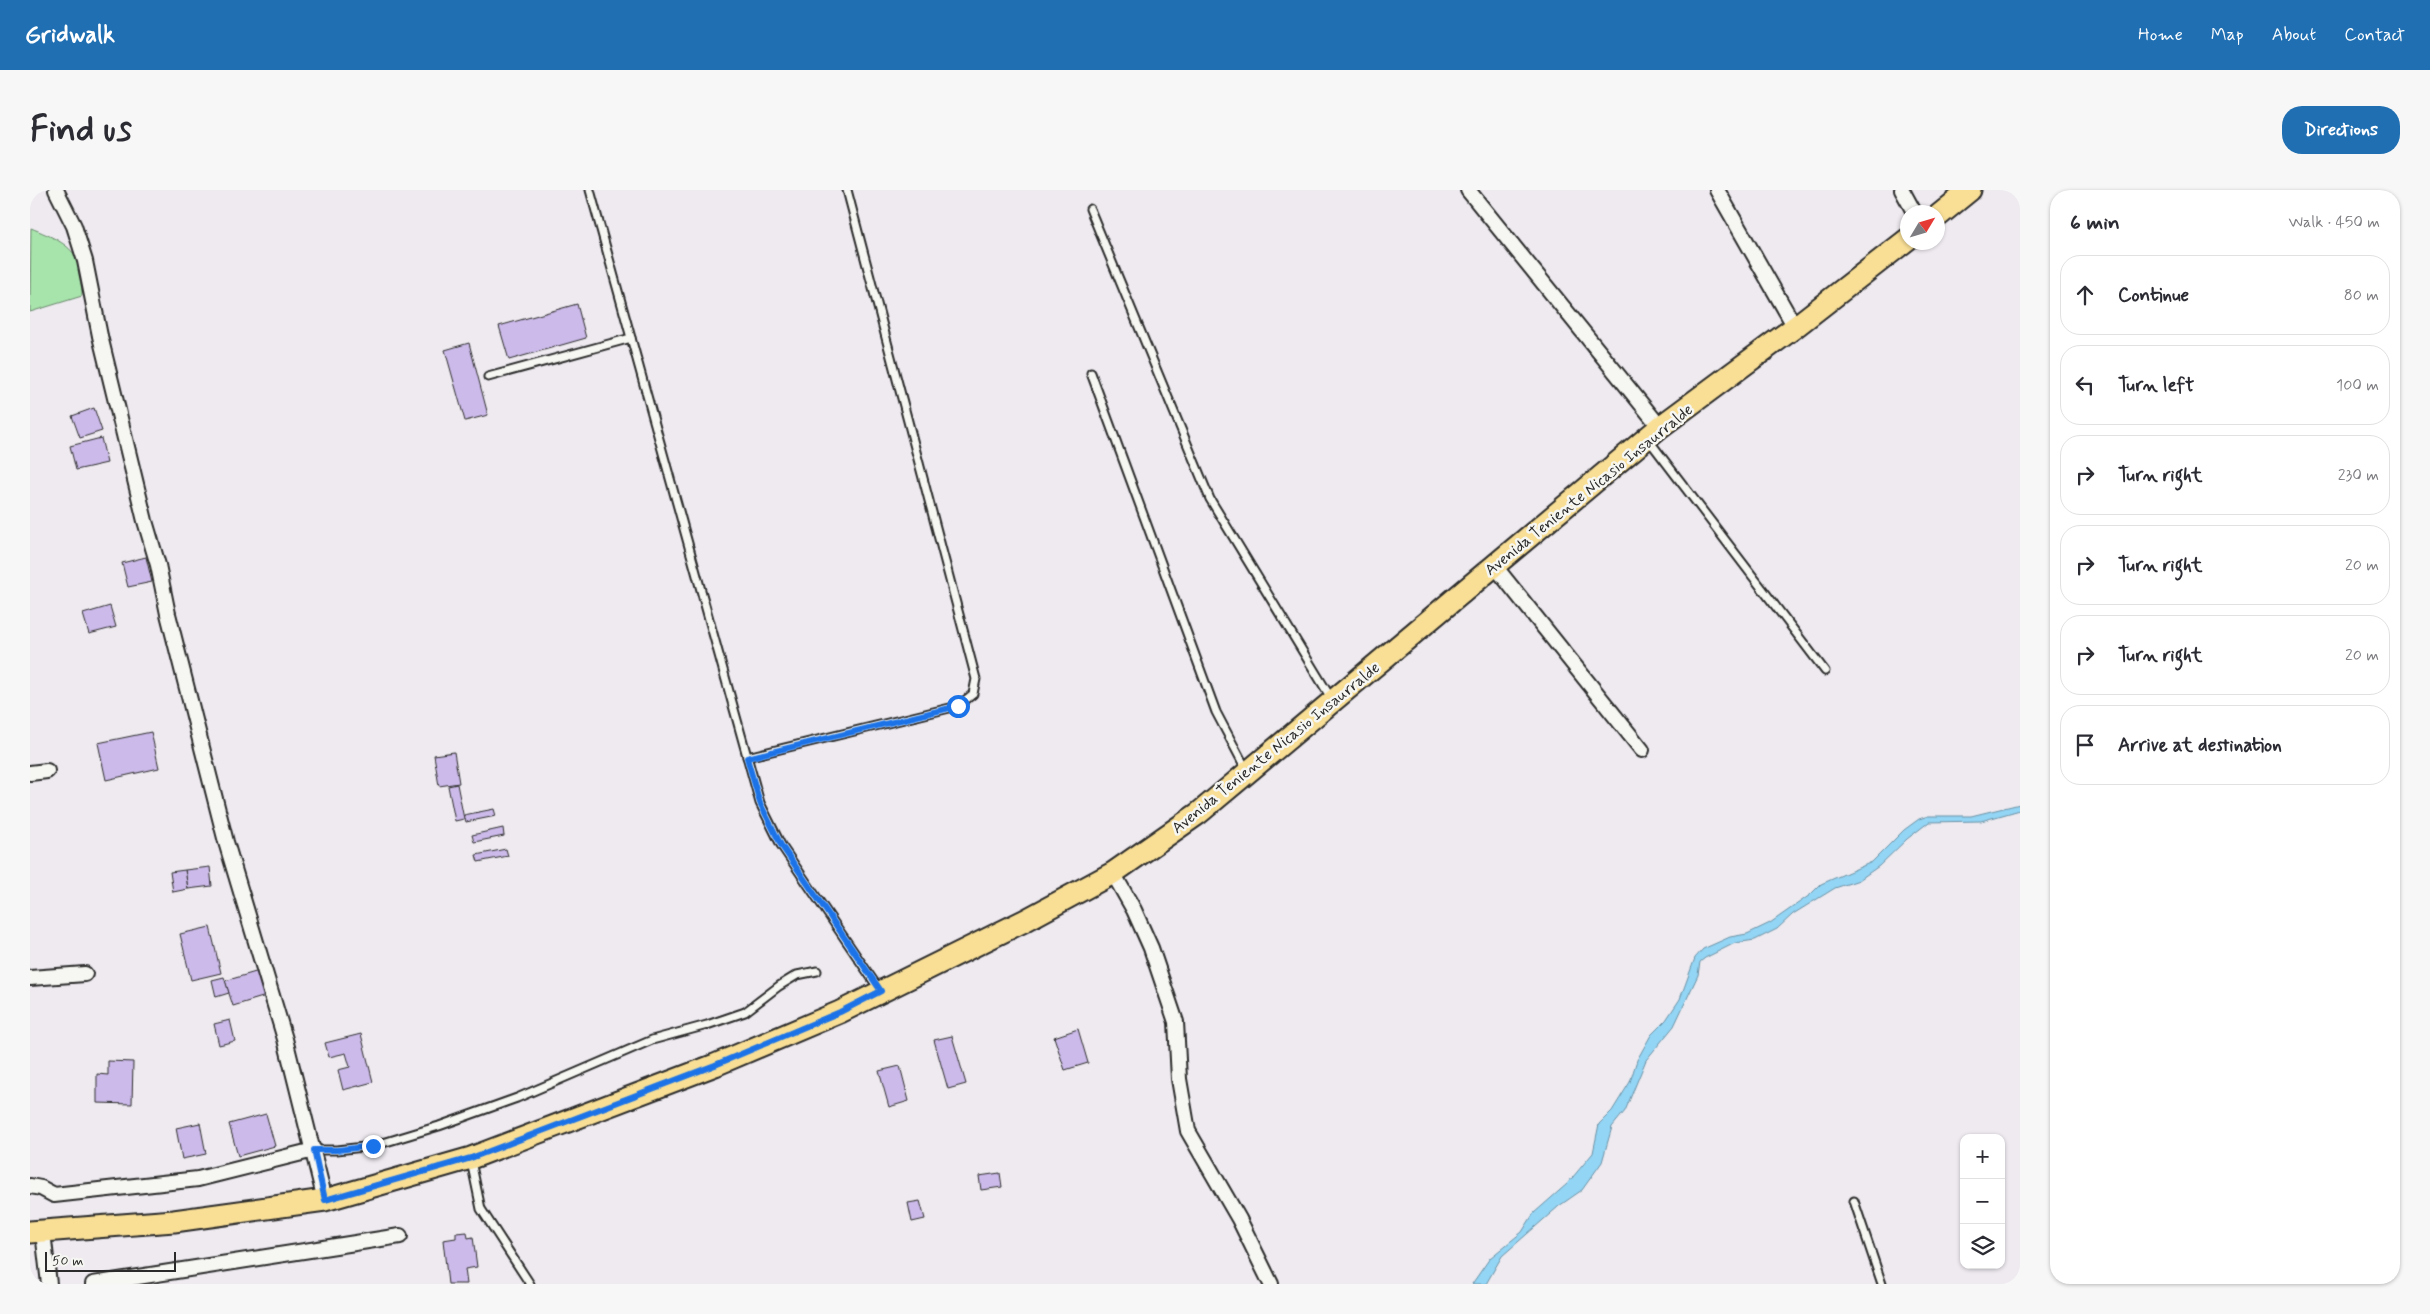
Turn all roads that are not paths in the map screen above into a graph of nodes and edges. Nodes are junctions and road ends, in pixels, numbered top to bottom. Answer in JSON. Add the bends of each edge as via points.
{"nodes":[{"id":1,"x":56,"y":190,"type":"edge"},
{"id":2,"x":590,"y":190,"type":"edge"},
{"id":3,"x":848,"y":190,"type":"edge"},
{"id":4,"x":1468,"y":190,"type":"edge"},
{"id":5,"x":1716,"y":190,"type":"edge"},
{"id":6,"x":1902,"y":190,"type":"edge"},
{"id":7,"x":1970,"y":190,"type":"edge"},
{"id":8,"x":1910,"y":205,"type":"edge"},
{"id":9,"x":1090,"y":209,"type":"dead end"},
{"id":10,"x":1945,"y":210,"type":"edge"},
{"id":11,"x":1900,"y":245,"type":"edge"},
{"id":12,"x":1795,"y":327,"type":"junction"},
{"id":13,"x":631,"y":338,"type":"junction"},
{"id":14,"x":1091,"y":374,"type":"dead end"},
{"id":15,"x":488,"y":377,"type":"dead end"},
{"id":16,"x":1654,"y":432,"type":"junction"},
{"id":17,"x":1494,"y":565,"type":"junction"},
{"id":18,"x":1826,"y":671,"type":"dead end"},
{"id":19,"x":1332,"y":701,"type":"junction"},
{"id":20,"x":1642,"y":750,"type":"dead end"},
{"id":21,"x":747,"y":758,"type":"junction"},
{"id":22,"x":47,"y":771,"type":"dead end"},
{"id":23,"x":1248,"y":772,"type":"junction"},
{"id":24,"x":30,"y":773,"type":"edge"},
{"id":25,"x":1113,"y":873,"type":"junction"},
{"id":26,"x":817,"y":971,"type":"dead end"},
{"id":27,"x":85,"y":974,"type":"dead end"},
{"id":28,"x":30,"y":978,"type":"edge"},
{"id":29,"x":881,"y":991,"type":"junction"},
{"id":30,"x":314,"y":1150,"type":"junction"},
{"id":31,"x":471,"y":1158,"type":"junction"},
{"id":32,"x":30,"y":1186,"type":"edge"},
{"id":33,"x":325,"y":1200,"type":"junction"},
{"id":34,"x":1854,"y":1201,"type":"dead end"},
{"id":35,"x":36,"y":1232,"type":"edge"},
{"id":36,"x":400,"y":1236,"type":"dead end"},
{"id":37,"x":49,"y":1284,"type":"edge"},
{"id":38,"x":93,"y":1284,"type":"edge"},
{"id":39,"x":530,"y":1284,"type":"edge"},
{"id":40,"x":1271,"y":1284,"type":"edge"},
{"id":41,"x":1882,"y":1284,"type":"edge"}],
"edges":[{"from":1,"to":30,"type":"street","via":[[74,226],[85,261],[145,521],[226,842],[285,1039]]},
{"from":2,"to":13,"type":"lane"},
{"from":3,"to":21,"type":"lane","via":[[976,679],[973,694],[958,706]]},
{"from":4,"to":16,"type":"street"},
{"from":5,"to":12,"type":"street"},
{"from":6,"to":8,"type":"street"},
{"from":7,"to":10,"type":"main road"},
{"from":9,"to":19,"type":"lane","via":[[1210,499]]},
{"from":11,"to":12,"type":"main road","name":"Avenida Teniente Nicasio Insaurralde"},
{"from":12,"to":16,"type":"main road","name":"Avenida Teniente Nicasio Insaurralde"},
{"from":13,"to":15,"type":"lane"},
{"from":13,"to":21,"type":"lane"},
{"from":14,"to":23,"type":"lane","via":[[1216,712]]},
{"from":16,"to":17,"type":"main road","name":"Avenida Teniente Nicasio Insaurralde"},
{"from":16,"to":18,"type":"lane"},
{"from":17,"to":19,"type":"main road","name":"Avenida Teniente Nicasio Insaurralde"},
{"from":17,"to":20,"type":"street"},
{"from":19,"to":23,"type":"main road","name":"Avenida Teniente Nicasio Insaurralde"},
{"from":21,"to":29,"type":"lane","via":[[760,803],[781,845]]},
{"from":22,"to":24,"type":"street"},
{"from":23,"to":25,"type":"main road","name":"Avenida Teniente Nicasio Insaurralde","via":[[1199,813]]},
{"from":25,"to":29,"type":"main road","name":"Avenida Teniente Nicasio Insaurralde"},
{"from":25,"to":40,"type":"street","via":[[1151,948],[1176,1022],[1179,1080],[1188,1131],[1239,1219]]},
{"from":26,"to":30,"type":"lane","via":[[797,975],[744,1012],[652,1040],[517,1098],[439,1126],[373,1146]]},
{"from":27,"to":28,"type":"street"},
{"from":29,"to":31,"type":"main road","name":"Avenida Teniente Nicasio Insaurralde","via":[[715,1065]]},
{"from":30,"to":32,"type":"street","via":[[198,1179],[54,1195]]},
{"from":30,"to":33,"type":"street"},
{"from":31,"to":33,"type":"main road","name":"Avenida Teniente Nicasio Insaurralde"},
{"from":31,"to":39,"type":"lane","via":[[481,1209]]},
{"from":33,"to":35,"type":"main road","name":"Avenida Teniente Nicasio Insaurralde","via":[[174,1221]]},
{"from":34,"to":41,"type":"lane"},
{"from":35,"to":37,"type":"street"},
{"from":36,"to":38,"type":"street"}]}
